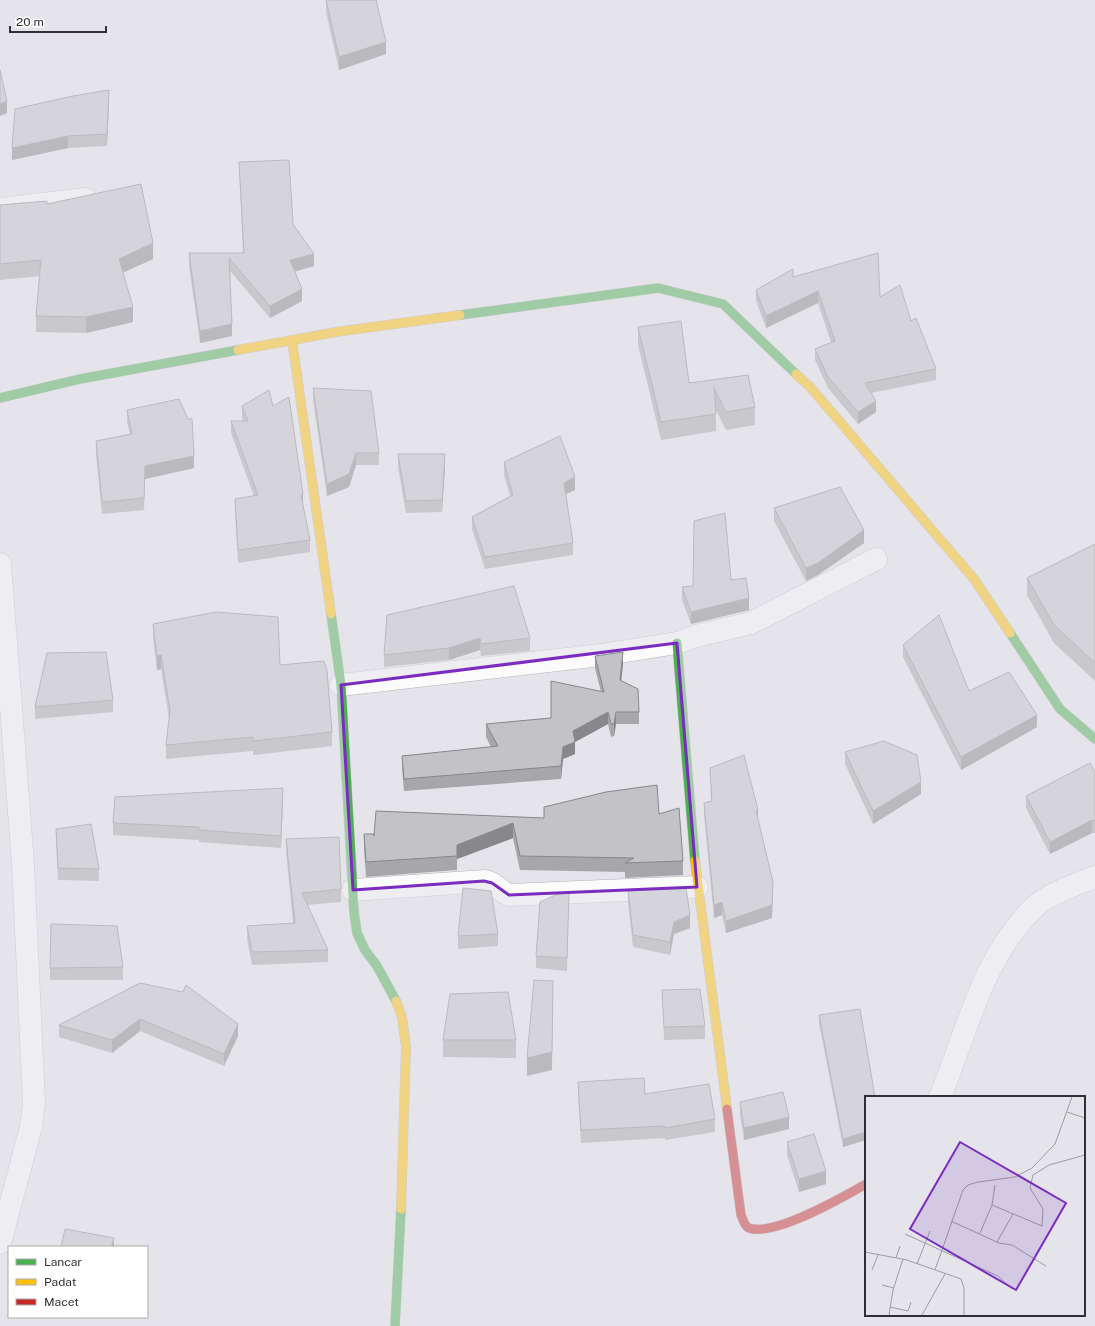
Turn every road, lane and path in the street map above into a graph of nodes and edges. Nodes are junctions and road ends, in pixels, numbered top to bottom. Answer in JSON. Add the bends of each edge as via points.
{"nodes":[{"id":1,"x":85,"y":199,"type":"edge"},
{"id":2,"x":0,"y":209,"type":"edge"},
{"id":3,"x":292,"y":340,"type":"junction"},
{"id":4,"x":0,"y":398,"type":"edge"},
{"id":5,"x":876,"y":559,"type":"dead end"},
{"id":6,"x":0,"y":564,"type":"edge"},
{"id":7,"x":677,"y":643,"type":"junction"},
{"id":8,"x":341,"y":685,"type":"junction"},
{"id":9,"x":1095,"y":739,"type":"edge"},
{"id":10,"x":1095,"y":877,"type":"edge"},
{"id":11,"x":697,"y":887,"type":"junction"},
{"id":12,"x":353,"y":890,"type":"junction"},
{"id":13,"x":940,"y":1096,"type":"edge"},
{"id":14,"x":865,"y":1185,"type":"edge"},
{"id":15,"x":0,"y":1243,"type":"edge"},
{"id":16,"x":395,"y":1326,"type":"edge"}],
"edges":[{"from":1,"to":2,"type":"street"},
{"from":3,"to":4,"type":"street","via":[[80,379]]},
{"from":3,"to":8,"type":"street"},
{"from":3,"to":9,"type":"street","via":[[658,288],[723,304],[811,388],[974,579],[1060,709]]},
{"from":5,"to":7,"type":"street","via":[[751,623]]},
{"from":6,"to":15,"type":"street","via":[[22,849],[34,1087],[30,1127]]},
{"from":7,"to":8,"type":"street","via":[[601,655]]},
{"from":7,"to":11,"type":"street"},
{"from":8,"to":12,"type":"street"},
{"from":10,"to":13,"type":"street","via":[[1038,904],[1002,946],[972,1012]]},
{"from":11,"to":12,"type":"street","via":[[509,895],[492,883],[484,881]]},
{"from":11,"to":14,"type":"street","via":[[741,1215],[745,1225],[749,1228],[769,1228],[807,1214]]},
{"from":12,"to":16,"type":"street","via":[[357,933],[392,992],[402,1017],[406,1047]]}]}
